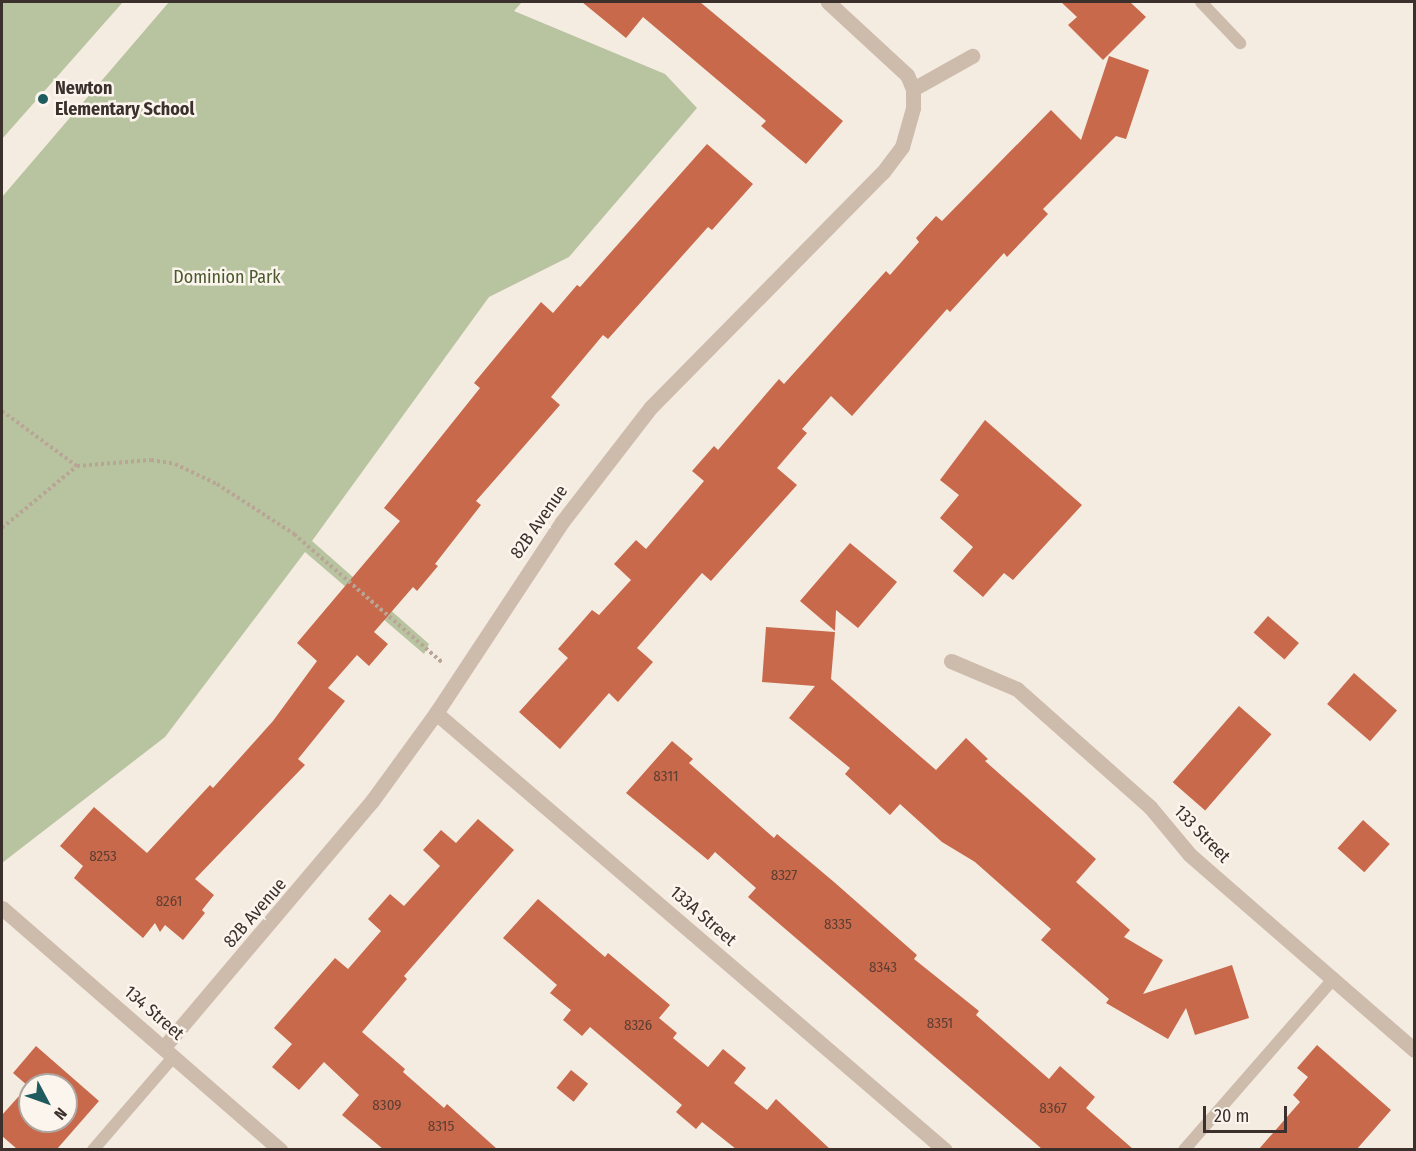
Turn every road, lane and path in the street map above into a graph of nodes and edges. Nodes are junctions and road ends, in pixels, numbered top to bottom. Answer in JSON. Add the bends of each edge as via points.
{"nodes":[{"id":1,"x":828,"y":2,"type":"edge"},
{"id":2,"x":1201,"y":2,"type":"edge"},
{"id":3,"x":1240,"y":43,"type":"dead end"},
{"id":4,"x":972,"y":56,"type":"dead end"},
{"id":5,"x":913,"y":89,"type":"junction"},
{"id":6,"x":2,"y":411,"type":"edge"},
{"id":7,"x":77,"y":466,"type":"junction"},
{"id":8,"x":2,"y":528,"type":"edge"},
{"id":9,"x":951,"y":661,"type":"dead end"},
{"id":10,"x":442,"y":662,"type":"dead end"},
{"id":11,"x":436,"y":713,"type":"junction"},
{"id":12,"x":2,"y":908,"type":"edge"},
{"id":13,"x":1334,"y":978,"type":"junction"},
{"id":14,"x":1414,"y":1050,"type":"edge"},
{"id":15,"x":169,"y":1052,"type":"junction"},
{"id":16,"x":93,"y":1149,"type":"edge"},
{"id":17,"x":280,"y":1149,"type":"edge"},
{"id":18,"x":945,"y":1149,"type":"edge"},
{"id":19,"x":1184,"y":1149,"type":"edge"}],
"edges":[{"from":1,"to":5,"type":"street","via":[[896,62]]},
{"from":2,"to":3,"type":"lane"},
{"from":4,"to":5,"type":"street"},
{"from":5,"to":11,"type":"street","name":"82B Avenue","via":[[909,128],[893,160],[651,407],[562,522]]},
{"from":6,"to":7,"type":"path"},
{"from":7,"to":8,"type":"path"},
{"from":7,"to":10,"type":"path","via":[[151,460],[175,464],[217,484],[294,534]]},
{"from":9,"to":13,"type":"street","name":"133 Street","via":[[1017,689],[1150,807],[1190,855]]},
{"from":11,"to":15,"type":"street","name":"82B Avenue","via":[[339,844]]},
{"from":11,"to":18,"type":"street","name":"133A Street"},
{"from":12,"to":15,"type":"street","name":"134 Street"},
{"from":13,"to":14,"type":"street","name":"133 Street"},
{"from":13,"to":19,"type":"lane"},
{"from":15,"to":16,"type":"lane"},
{"from":15,"to":17,"type":"street","name":"134 Street"}]}
